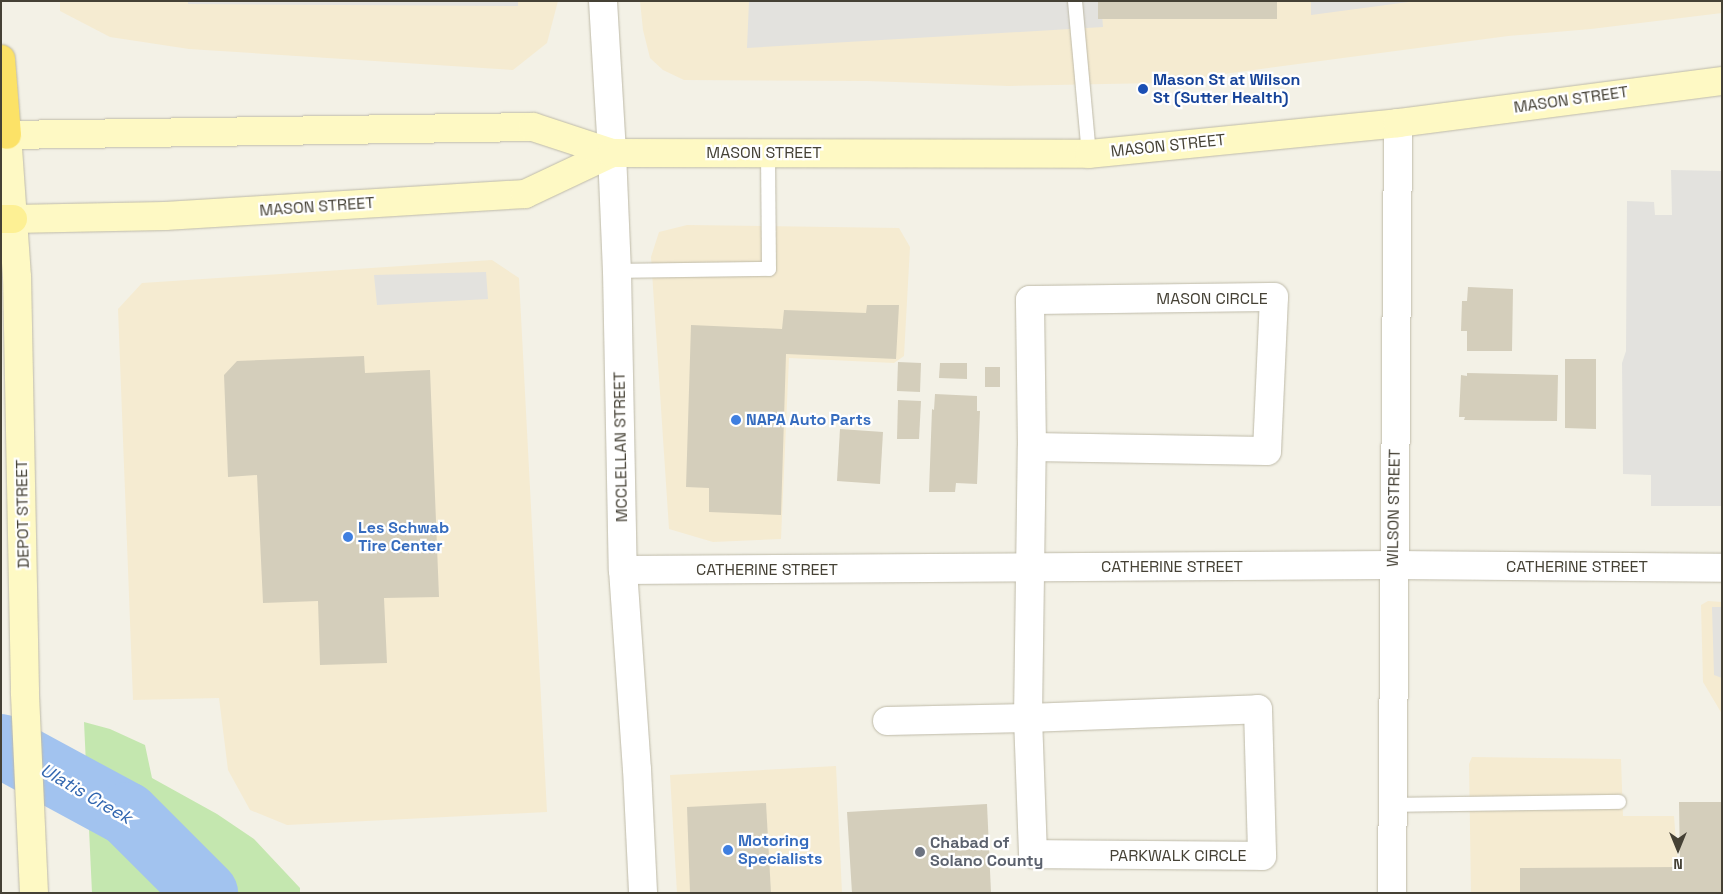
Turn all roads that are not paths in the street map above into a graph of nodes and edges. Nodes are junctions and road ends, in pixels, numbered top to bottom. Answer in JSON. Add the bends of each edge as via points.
{"nodes":[{"id":1,"x":603,"y":1,"type":"edge"},
{"id":2,"x":1075,"y":1,"type":"edge"},
{"id":3,"x":1,"y":59,"type":"edge"},
{"id":4,"x":1722,"y":81,"type":"edge"},
{"id":5,"x":1398,"y":123,"type":"junction"},
{"id":6,"x":4,"y":134,"type":"edge"},
{"id":7,"x":612,"y":153,"type":"junction"},
{"id":8,"x":768,"y":153,"type":"junction"},
{"id":9,"x":1089,"y":154,"type":"junction"},
{"id":10,"x":7,"y":219,"type":"edge"},
{"id":11,"x":617,"y":271,"type":"junction"},
{"id":12,"x":1032,"y":447,"type":"junction"},
{"id":13,"x":1393,"y":565,"type":"junction"},
{"id":14,"x":1029,"y":568,"type":"junction"},
{"id":15,"x":1722,"y":568,"type":"edge"},
{"id":16,"x":623,"y":570,"type":"junction"},
{"id":17,"x":1028,"y":718,"type":"junction"},
{"id":18,"x":887,"y":720,"type":"dead end"},
{"id":19,"x":1619,"y":802,"type":"dead end"},
{"id":20,"x":1391,"y":805,"type":"junction"},
{"id":21,"x":34,"y":891,"type":"edge"},
{"id":22,"x":642,"y":893,"type":"edge"},
{"id":23,"x":1392,"y":893,"type":"edge"}],
"edges":[{"from":1,"to":7,"type":"street","name":"MCCLELLAN STREET"},
{"from":2,"to":9,"type":"lane"},
{"from":3,"to":6,"type":"highway"},
{"from":4,"to":5,"type":"main road","name":"MASON STREET"},
{"from":5,"to":9,"type":"main road","name":"MASON STREET"},
{"from":5,"to":13,"type":"street","name":"WILSON STREET"},
{"from":6,"to":7,"type":"main road","name":"MASON STREET","via":[[533,128]]},
{"from":6,"to":10,"type":"main road","name":"DEPOT STREET"},
{"from":7,"to":8,"type":"main road","name":"MASON STREET"},
{"from":7,"to":10,"type":"main road","name":"MASON STREET","via":[[525,194],[165,216]]},
{"from":7,"to":11,"type":"street","name":"MCCLELLAN STREET"},
{"from":8,"to":9,"type":"main road","name":"MASON STREET"},
{"from":8,"to":11,"type":"lane","via":[[769,269]]},
{"from":10,"to":21,"type":"main road","name":"DEPOT STREET","via":[[21,393],[25,691]]},
{"from":11,"to":16,"type":"street","name":"MCCLELLAN STREET"},
{"from":12,"to":12,"type":"street","name":"MASON CIRCLE","via":[[1030,300],[1274,296],[1267,451]]},
{"from":12,"to":14,"type":"street","name":"MASON CIRCLE"},
{"from":13,"to":14,"type":"street","name":"CATHERINE STREET"},
{"from":13,"to":15,"type":"street","name":"CATHERINE STREET"},
{"from":13,"to":20,"type":"street","name":"WILSON STREET"},
{"from":14,"to":16,"type":"street","name":"CATHERINE STREET"},
{"from":14,"to":17,"type":"street","name":"PARKWALK CIRCLE"},
{"from":16,"to":22,"type":"street","name":"MCCLELLAN STREET"},
{"from":17,"to":17,"type":"street","name":"PARKWALK CIRCLE","via":[[1033,854],[1262,856],[1258,709]]},
{"from":17,"to":18,"type":"street","name":"PARKWALK CIRCLE"},
{"from":19,"to":20,"type":"lane"},
{"from":20,"to":23,"type":"street","name":"WILSON STREET"}]}
